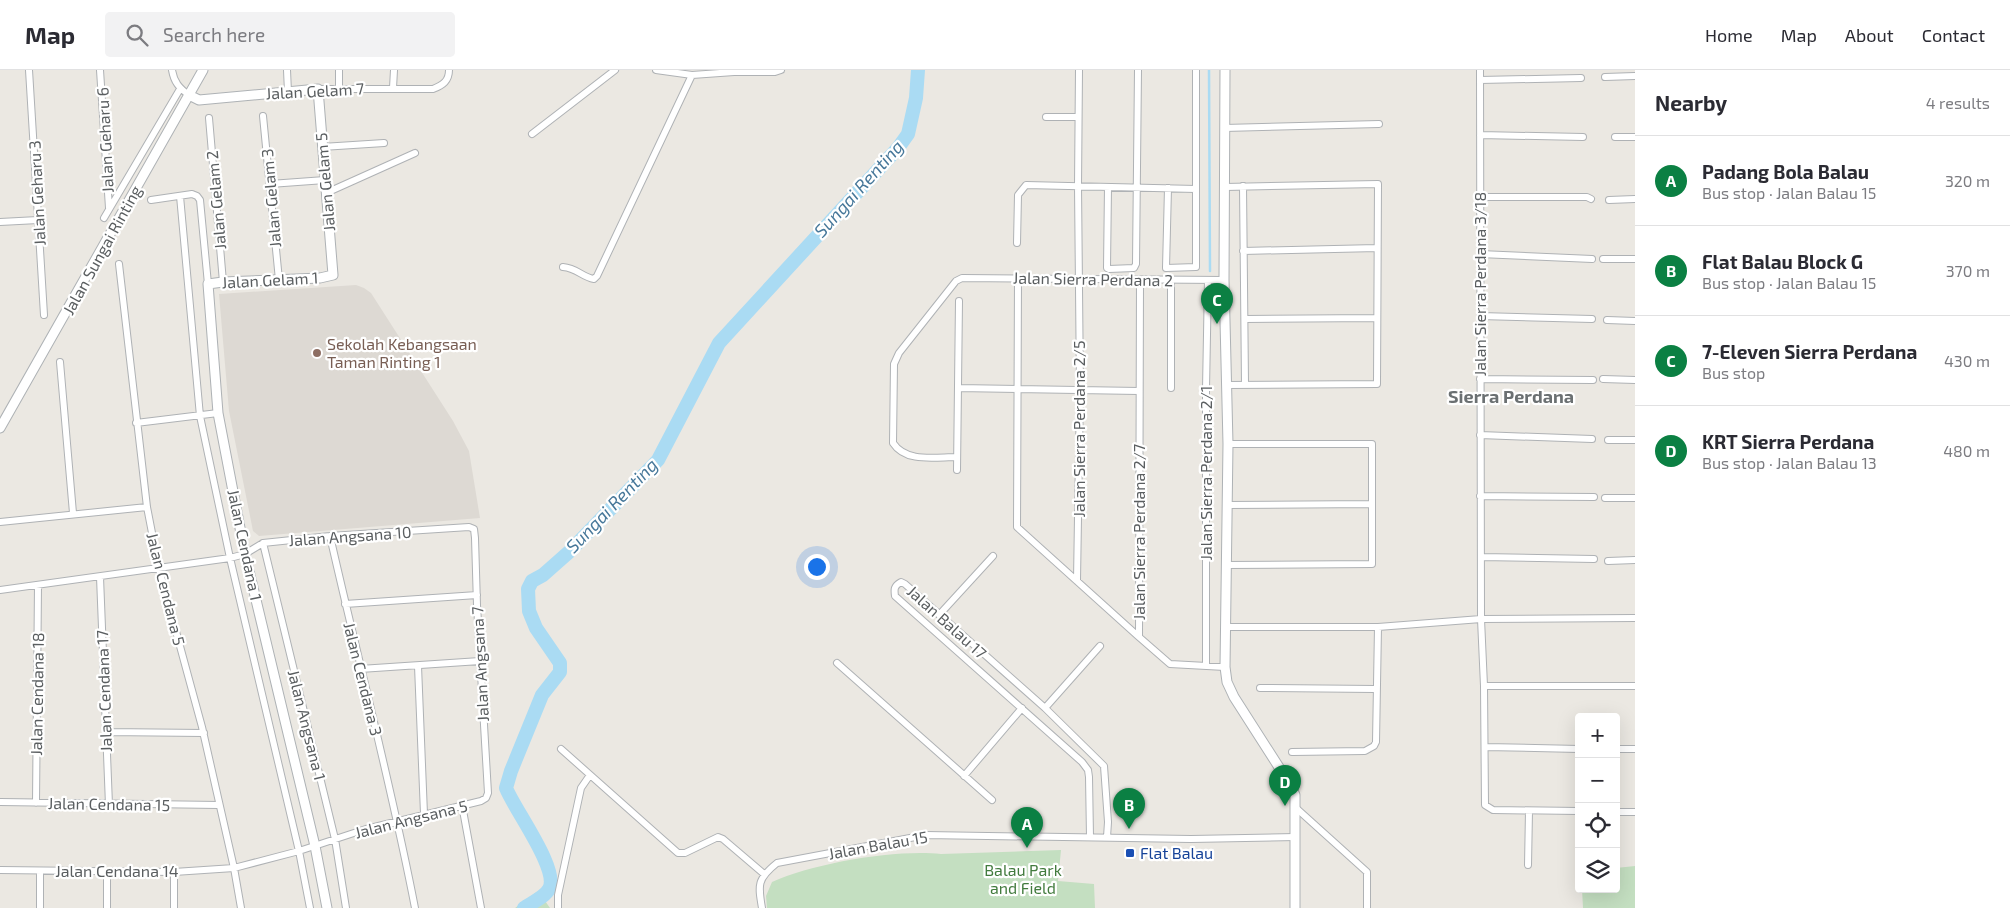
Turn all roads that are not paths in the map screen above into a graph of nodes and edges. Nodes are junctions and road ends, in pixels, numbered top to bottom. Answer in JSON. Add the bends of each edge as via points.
{"nodes":[{"id":1,"x":29,"y":70,"type":"edge"},
{"id":2,"x":100,"y":70,"type":"edge"},
{"id":3,"x":172,"y":70,"type":"edge"},
{"id":4,"x":203,"y":70,"type":"edge"},
{"id":5,"x":287,"y":70,"type":"edge"},
{"id":6,"x":340,"y":70,"type":"edge"},
{"id":7,"x":394,"y":70,"type":"edge"},
{"id":8,"x":449,"y":70,"type":"edge"},
{"id":9,"x":615,"y":70,"type":"edge"},
{"id":10,"x":656,"y":70,"type":"edge"},
{"id":11,"x":781,"y":70,"type":"edge"},
{"id":12,"x":1078,"y":70,"type":"edge"},
{"id":13,"x":1138,"y":70,"type":"edge"},
{"id":14,"x":1196,"y":70,"type":"edge"},
{"id":15,"x":1225,"y":70,"type":"edge"},
{"id":16,"x":1480,"y":70,"type":"edge"},
{"id":17,"x":692,"y":75,"type":"junction"},
{"id":18,"x":1635,"y":76,"type":"edge"},
{"id":19,"x":1605,"y":77,"type":"dead end"},
{"id":20,"x":1581,"y":78,"type":"dead end"},
{"id":21,"x":1480,"y":80,"type":"junction"},
{"id":22,"x":339,"y":88,"type":"junction"},
{"id":23,"x":393,"y":88,"type":"junction"},
{"id":24,"x":180,"y":89,"type":"junction"},
{"id":25,"x":318,"y":89,"type":"junction"},
{"id":26,"x":288,"y":92,"type":"junction"},
{"id":27,"x":189,"y":95,"type":"junction"},
{"id":28,"x":263,"y":116,"type":"dead end"},
{"id":29,"x":1046,"y":117,"type":"dead end"},
{"id":30,"x":1078,"y":117,"type":"junction"},
{"id":31,"x":209,"y":118,"type":"dead end"},
{"id":32,"x":1379,"y":124,"type":"dead end"},
{"id":33,"x":1224,"y":128,"type":"junction"},
{"id":34,"x":532,"y":134,"type":"dead end"},
{"id":35,"x":1480,"y":136,"type":"junction"},
{"id":36,"x":1583,"y":137,"type":"dead end"},
{"id":37,"x":1616,"y":137,"type":"dead end"},
{"id":38,"x":1635,"y":137,"type":"edge"},
{"id":39,"x":384,"y":144,"type":"dead end"},
{"id":40,"x":322,"y":147,"type":"junction"},
{"id":41,"x":415,"y":153,"type":"dead end"},
{"id":42,"x":325,"y":180,"type":"junction"},
{"id":43,"x":270,"y":184,"type":"junction"},
{"id":44,"x":1078,"y":186,"type":"junction"},
{"id":45,"x":1243,"y":186,"type":"junction"},
{"id":46,"x":1108,"y":187,"type":"junction"},
{"id":47,"x":1225,"y":187,"type":"junction"},
{"id":48,"x":1137,"y":188,"type":"junction"},
{"id":49,"x":1168,"y":188,"type":"junction"},
{"id":50,"x":1196,"y":189,"type":"junction"},
{"id":51,"x":326,"y":193,"type":"junction"},
{"id":52,"x":180,"y":196,"type":"junction"},
{"id":53,"x":1480,"y":196,"type":"junction"},
{"id":54,"x":1591,"y":199,"type":"dead end"},
{"id":55,"x":1635,"y":199,"type":"edge"},
{"id":56,"x":150,"y":200,"type":"dead end"},
{"id":57,"x":1609,"y":200,"type":"dead end"},
{"id":58,"x":109,"y":209,"type":"junction"},
{"id":59,"x":104,"y":218,"type":"dead end"},
{"id":60,"x":38,"y":220,"type":"junction"},
{"id":61,"x":0,"y":222,"type":"edge"},
{"id":62,"x":1017,"y":243,"type":"dead end"},
{"id":63,"x":1377,"y":248,"type":"junction"},
{"id":64,"x":1243,"y":251,"type":"junction"},
{"id":65,"x":1480,"y":254,"type":"junction"},
{"id":66,"x":1635,"y":258,"type":"edge"},
{"id":67,"x":1592,"y":259,"type":"dead end"},
{"id":68,"x":1603,"y":259,"type":"dead end"},
{"id":69,"x":119,"y":264,"type":"dead end"},
{"id":70,"x":563,"y":267,"type":"dead end"},
{"id":71,"x":333,"y":275,"type":"joint"},
{"id":72,"x":1018,"y":278,"type":"junction"},
{"id":73,"x":1079,"y":278,"type":"junction"},
{"id":74,"x":279,"y":280,"type":"junction"},
{"id":75,"x":1140,"y":280,"type":"junction"},
{"id":76,"x":1171,"y":280,"type":"junction"},
{"id":77,"x":1208,"y":280,"type":"junction"},
{"id":78,"x":1224,"y":280,"type":"junction"},
{"id":79,"x":223,"y":282,"type":"junction"},
{"id":80,"x":208,"y":284,"type":"junction"},
{"id":81,"x":959,"y":301,"type":"dead end"},
{"id":82,"x":44,"y":315,"type":"dead end"},
{"id":83,"x":1480,"y":316,"type":"junction"},
{"id":84,"x":1377,"y":318,"type":"junction"},
{"id":85,"x":1245,"y":319,"type":"junction"},
{"id":86,"x":1592,"y":319,"type":"dead end"},
{"id":87,"x":1607,"y":320,"type":"dead end"},
{"id":88,"x":1635,"y":320,"type":"edge"},
{"id":89,"x":60,"y":362,"type":"dead end"},
{"id":90,"x":1480,"y":379,"type":"junction"},
{"id":91,"x":1603,"y":379,"type":"dead end"},
{"id":92,"x":1593,"y":380,"type":"dead end"},
{"id":93,"x":1635,"y":380,"type":"edge"},
{"id":94,"x":1244,"y":384,"type":"junction"},
{"id":95,"x":1226,"y":385,"type":"junction"},
{"id":96,"x":958,"y":388,"type":"junction"},
{"id":97,"x":1171,"y":388,"type":"dead end"},
{"id":98,"x":1018,"y":389,"type":"junction"},
{"id":99,"x":1080,"y":390,"type":"junction"},
{"id":100,"x":1139,"y":391,"type":"junction"},
{"id":101,"x":218,"y":413,"type":"junction"},
{"id":102,"x":200,"y":416,"type":"junction"},
{"id":103,"x":136,"y":423,"type":"junction"},
{"id":104,"x":0,"y":428,"type":"edge"},
{"id":105,"x":1480,"y":435,"type":"junction"},
{"id":106,"x":1592,"y":439,"type":"dead end"},
{"id":107,"x":1608,"y":440,"type":"dead end"},
{"id":108,"x":1635,"y":440,"type":"edge"},
{"id":109,"x":1228,"y":444,"type":"junction"},
{"id":110,"x":957,"y":457,"type":"junction"},
{"id":111,"x":957,"y":470,"type":"dead end"},
{"id":112,"x":1480,"y":496,"type":"junction"},
{"id":113,"x":1594,"y":497,"type":"dead end"},
{"id":114,"x":1605,"y":498,"type":"dead end"},
{"id":115,"x":1635,"y":498,"type":"edge"},
{"id":116,"x":1372,"y":504,"type":"junction"},
{"id":117,"x":1227,"y":505,"type":"junction"},
{"id":118,"x":147,"y":507,"type":"junction"},
{"id":119,"x":73,"y":513,"type":"junction"},
{"id":120,"x":0,"y":522,"type":"edge"},
{"id":121,"x":474,"y":529,"type":"joint"},
{"id":122,"x":330,"y":536,"type":"junction"},
{"id":123,"x":263,"y":543,"type":"junction"},
{"id":124,"x":245,"y":554,"type":"junction"},
{"id":125,"x":993,"y":556,"type":"dead end"},
{"id":126,"x":1481,"y":557,"type":"junction"},
{"id":127,"x":230,"y":558,"type":"junction"},
{"id":128,"x":1594,"y":559,"type":"dead end"},
{"id":129,"x":1635,"y":560,"type":"edge"},
{"id":130,"x":1608,"y":561,"type":"dead end"},
{"id":131,"x":1226,"y":565,"type":"junction"},
{"id":132,"x":159,"y":569,"type":"junction"},
{"id":133,"x":100,"y":577,"type":"junction"},
{"id":134,"x":1077,"y":580,"type":"junction"},
{"id":135,"x":38,"y":585,"type":"junction"},
{"id":136,"x":0,"y":590,"type":"edge"},
{"id":137,"x":477,"y":595,"type":"junction"},
{"id":138,"x":345,"y":604,"type":"junction"},
{"id":139,"x":939,"y":615,"type":"junction"},
{"id":140,"x":1635,"y":618,"type":"edge"},
{"id":141,"x":1481,"y":619,"type":"junction"},
{"id":142,"x":1225,"y":627,"type":"junction"},
{"id":143,"x":1378,"y":627,"type":"junction"},
{"id":144,"x":1138,"y":637,"type":"junction"},
{"id":145,"x":1100,"y":646,"type":"dead end"},
{"id":146,"x":480,"y":661,"type":"junction"},
{"id":147,"x":837,"y":663,"type":"dead end"},
{"id":148,"x":418,"y":666,"type":"junction"},
{"id":149,"x":1206,"y":666,"type":"junction"},
{"id":150,"x":1225,"y":667,"type":"junction"},
{"id":151,"x":360,"y":669,"type":"junction"},
{"id":152,"x":1484,"y":686,"type":"junction"},
{"id":153,"x":1635,"y":686,"type":"edge"},
{"id":154,"x":1260,"y":688,"type":"dead end"},
{"id":155,"x":1376,"y":689,"type":"junction"},
{"id":156,"x":1022,"y":708,"type":"junction"},
{"id":157,"x":1045,"y":708,"type":"junction"},
{"id":158,"x":106,"y":732,"type":"junction"},
{"id":159,"x":204,"y":733,"type":"junction"},
{"id":160,"x":1485,"y":747,"type":"junction"},
{"id":161,"x":561,"y":749,"type":"dead end"},
{"id":162,"x":1575,"y":749,"type":"edge"},
{"id":163,"x":1620,"y":749,"type":"edge"},
{"id":164,"x":1635,"y":749,"type":"edge"},
{"id":165,"x":1292,"y":752,"type":"dead end"},
{"id":166,"x":590,"y":775,"type":"junction"},
{"id":167,"x":964,"y":776,"type":"junction"},
{"id":168,"x":486,"y":798,"type":"joint"},
{"id":169,"x":992,"y":800,"type":"dead end"},
{"id":170,"x":0,"y":802,"type":"edge"},
{"id":171,"x":36,"y":803,"type":"junction"},
{"id":172,"x":109,"y":805,"type":"junction"},
{"id":173,"x":219,"y":805,"type":"junction"},
{"id":174,"x":462,"y":805,"type":"junction"},
{"id":175,"x":1296,"y":808,"type":"junction"},
{"id":176,"x":1529,"y":811,"type":"junction"},
{"id":177,"x":1575,"y":811,"type":"edge"},
{"id":178,"x":1620,"y":812,"type":"edge"},
{"id":179,"x":1635,"y":812,"type":"edge"},
{"id":180,"x":424,"y":814,"type":"junction"},
{"id":181,"x":399,"y":821,"type":"junction"},
{"id":182,"x":1296,"y":836,"type":"junction"},
{"id":183,"x":1090,"y":837,"type":"junction"},
{"id":184,"x":1107,"y":837,"type":"junction"},
{"id":185,"x":335,"y":839,"type":"junction"},
{"id":186,"x":315,"y":846,"type":"junction"},
{"id":187,"x":299,"y":852,"type":"junction"},
{"id":188,"x":1528,"y":865,"type":"dead end"},
{"id":189,"x":234,"y":868,"type":"junction"},
{"id":190,"x":0,"y":870,"type":"edge"},
{"id":191,"x":40,"y":871,"type":"junction"},
{"id":192,"x":107,"y":872,"type":"junction"},
{"id":193,"x":174,"y":872,"type":"junction"},
{"id":194,"x":764,"y":874,"type":"junction"},
{"id":195,"x":40,"y":908,"type":"edge"},
{"id":196,"x":107,"y":908,"type":"edge"},
{"id":197,"x":174,"y":908,"type":"edge"},
{"id":198,"x":241,"y":908,"type":"edge"},
{"id":199,"x":310,"y":908,"type":"edge"},
{"id":200,"x":327,"y":908,"type":"edge"},
{"id":201,"x":346,"y":908,"type":"edge"},
{"id":202,"x":415,"y":908,"type":"edge"},
{"id":203,"x":481,"y":908,"type":"edge"},
{"id":204,"x":558,"y":908,"type":"edge"},
{"id":205,"x":762,"y":908,"type":"edge"},
{"id":206,"x":1295,"y":908,"type":"edge"},
{"id":207,"x":1367,"y":908,"type":"edge"}],
"edges":[{"from":1,"to":60,"type":"street","name":"Jalan Geharu 3"},
{"from":2,"to":58,"type":"street","name":"Jalan Geharu 6"},
{"from":3,"to":24,"type":"street"},
{"from":4,"to":27,"type":"street","name":"Jalan Sungai Rinting"},
{"from":5,"to":26,"type":"street"},
{"from":6,"to":22,"type":"street"},
{"from":7,"to":23,"type":"street"},
{"from":8,"to":23,"type":"street","name":"Jalan Gelam 7","via":[[449,78],[433,89]]},
{"from":9,"to":34,"type":"street"},
{"from":10,"to":17,"type":"street"},
{"from":11,"to":17,"type":"street"},
{"from":12,"to":30,"type":"street","name":"Jalan Sierra Perdana 2/5"},
{"from":13,"to":48,"type":"street"},
{"from":14,"to":50,"type":"street"},
{"from":15,"to":33,"type":"street"},
{"from":16,"to":21,"type":"street","name":"Jalan Sierra Perdana 3/18"},
{"from":17,"to":70,"type":"street","via":[[597,276],[589,278],[574,268]]},
{"from":18,"to":19,"type":"street"},
{"from":20,"to":21,"type":"street"},
{"from":21,"to":35,"type":"street","name":"Jalan Sierra Perdana 3/18"},
{"from":22,"to":23,"type":"street","name":"Jalan Gelam 7"},
{"from":22,"to":25,"type":"street","name":"Jalan Gelam 7"},
{"from":24,"to":27,"type":"street"},
{"from":24,"to":58,"type":"street"},
{"from":25,"to":26,"type":"street","name":"Jalan Gelam 7"},
{"from":25,"to":40,"type":"street","name":"Jalan Gelam 5"},
{"from":26,"to":27,"type":"street","name":"Jalan Gelam 7","via":[[199,100]]},
{"from":27,"to":104,"type":"street","name":"Jalan Sungai Rinting"},
{"from":28,"to":43,"type":"street","name":"Jalan Gelam 3"},
{"from":29,"to":30,"type":"street"},
{"from":30,"to":44,"type":"street","name":"Jalan Sierra Perdana 2/5"},
{"from":31,"to":79,"type":"street","name":"Jalan Gelam 2"},
{"from":32,"to":33,"type":"street"},
{"from":33,"to":47,"type":"street"},
{"from":35,"to":36,"type":"street"},
{"from":35,"to":53,"type":"street","name":"Jalan Sierra Perdana 3/18"},
{"from":37,"to":38,"type":"street"},
{"from":39,"to":40,"type":"street"},
{"from":40,"to":42,"type":"street","name":"Jalan Gelam 5"},
{"from":41,"to":51,"type":"street"},
{"from":42,"to":43,"type":"street"},
{"from":42,"to":51,"type":"street","name":"Jalan Gelam 5"},
{"from":43,"to":74,"type":"street","name":"Jalan Gelam 3"},
{"from":44,"to":46,"type":"street"},
{"from":44,"to":62,"type":"street","via":[[1026,186],[1018,195]]},
{"from":44,"to":73,"type":"street","name":"Jalan Sierra Perdana 2/5"},
{"from":45,"to":47,"type":"street"},
{"from":45,"to":63,"type":"street","via":[[1378,184]]},
{"from":45,"to":64,"type":"street"},
{"from":46,"to":48,"type":"street"},
{"from":46,"to":48,"type":"street","via":[[1109,269],[1134,268],[1136,264]]},
{"from":47,"to":78,"type":"street"},
{"from":48,"to":49,"type":"street"},
{"from":49,"to":50,"type":"street"},
{"from":49,"to":50,"type":"street","via":[[1166,268],[1196,267]]},
{"from":51,"to":71,"type":"street","name":"Jalan Gelam 5"},
{"from":52,"to":56,"type":"street","name":"Jalan Cendana 1"},
{"from":52,"to":80,"type":"street","name":"Jalan Cendana 1","via":[[192,194],[200,200]]},
{"from":52,"to":102,"type":"street","name":"Jalan Cendana 1"},
{"from":53,"to":54,"type":"street"},
{"from":53,"to":65,"type":"street","name":"Jalan Sierra Perdana 3/18"},
{"from":55,"to":57,"type":"street"},
{"from":58,"to":59,"type":"street"},
{"from":60,"to":61,"type":"street"},
{"from":60,"to":82,"type":"street","name":"Jalan Geharu 3"},
{"from":63,"to":64,"type":"street"},
{"from":63,"to":84,"type":"street"},
{"from":64,"to":85,"type":"street"},
{"from":65,"to":67,"type":"street"},
{"from":65,"to":83,"type":"street","name":"Jalan Sierra Perdana 3/18"},
{"from":66,"to":68,"type":"street"},
{"from":69,"to":103,"type":"street","name":"Jalan Cendana 5"},
{"from":71,"to":74,"type":"street","name":"Jalan Gelam 1"},
{"from":72,"to":73,"type":"street","name":"Jalan Sierra Perdana 2"},
{"from":72,"to":98,"type":"street"},
{"from":72,"to":110,"type":"street","name":"Jalan Sierra Perdana 2","via":[[962,278],[956,281],[899,352],[894,364],[893,443],[897,450],[910,457]]},
{"from":73,"to":75,"type":"street","name":"Jalan Sierra Perdana 2"},
{"from":73,"to":99,"type":"street","name":"Jalan Sierra Perdana 2/5"},
{"from":74,"to":79,"type":"street","name":"Jalan Gelam 1"},
{"from":75,"to":76,"type":"street","name":"Jalan Sierra Perdana 2"},
{"from":75,"to":100,"type":"street","name":"Jalan Sierra Perdana 2/7"},
{"from":76,"to":77,"type":"street","name":"Jalan Sierra Perdana 2"},
{"from":76,"to":97,"type":"street"},
{"from":77,"to":78,"type":"street","name":"Jalan Sierra Perdana 2"},
{"from":77,"to":149,"type":"street","name":"Jalan Sierra Perdana 2/1"},
{"from":78,"to":95,"type":"street"},
{"from":79,"to":80,"type":"street","name":"Jalan Gelam 1"},
{"from":80,"to":101,"type":"street","name":"Jalan Cendana 1"},
{"from":81,"to":96,"type":"street"},
{"from":83,"to":86,"type":"street"},
{"from":83,"to":90,"type":"street","name":"Jalan Sierra Perdana 3/18"},
{"from":84,"to":85,"type":"street"},
{"from":84,"to":94,"type":"street","via":[[1377,384]]},
{"from":85,"to":94,"type":"street"},
{"from":87,"to":88,"type":"street"},
{"from":89,"to":119,"type":"street"},
{"from":90,"to":92,"type":"street"},
{"from":90,"to":105,"type":"street","name":"Jalan Sierra Perdana 3/18"},
{"from":91,"to":93,"type":"street"},
{"from":94,"to":95,"type":"street"},
{"from":95,"to":109,"type":"street"},
{"from":96,"to":98,"type":"street"},
{"from":96,"to":110,"type":"street"},
{"from":98,"to":99,"type":"street"},
{"from":98,"to":134,"type":"street","via":[[1017,527]]},
{"from":99,"to":100,"type":"street"},
{"from":99,"to":134,"type":"street","name":"Jalan Sierra Perdana 2/5"},
{"from":100,"to":144,"type":"street","name":"Jalan Sierra Perdana 2/7"},
{"from":101,"to":102,"type":"street"},
{"from":101,"to":124,"type":"street","name":"Jalan Cendana 1"},
{"from":102,"to":103,"type":"street"},
{"from":102,"to":127,"type":"street","name":"Jalan Cendana 1"},
{"from":103,"to":118,"type":"street","name":"Jalan Cendana 5"},
{"from":105,"to":106,"type":"street"},
{"from":105,"to":112,"type":"street","name":"Jalan Sierra Perdana 3/18"},
{"from":107,"to":108,"type":"street"},
{"from":109,"to":116,"type":"street","via":[[1372,444]]},
{"from":109,"to":117,"type":"street"},
{"from":110,"to":111,"type":"street"},
{"from":112,"to":113,"type":"street"},
{"from":112,"to":126,"type":"street","name":"Jalan Sierra Perdana 3/18"},
{"from":114,"to":115,"type":"street"},
{"from":116,"to":117,"type":"street"},
{"from":116,"to":131,"type":"street","via":[[1372,564]]},
{"from":117,"to":131,"type":"street"},
{"from":118,"to":119,"type":"street"},
{"from":118,"to":132,"type":"street","name":"Jalan Cendana 5"},
{"from":119,"to":120,"type":"street"},
{"from":121,"to":122,"type":"street","name":"Jalan Angsana 10"},
{"from":121,"to":137,"type":"street","name":"Jalan Angsana 7"},
{"from":122,"to":123,"type":"street","name":"Jalan Angsana 10"},
{"from":122,"to":138,"type":"street","name":"Jalan Cendana 3"},
{"from":123,"to":124,"type":"street","name":"Jalan Angsana 10"},
{"from":123,"to":185,"type":"street","name":"Jalan Angsana 1"},
{"from":124,"to":127,"type":"street","name":"Jalan Angsana 10"},
{"from":124,"to":186,"type":"street","name":"Jalan Cendana 1"},
{"from":125,"to":139,"type":"street"},
{"from":126,"to":128,"type":"street"},
{"from":126,"to":141,"type":"street","name":"Jalan Sierra Perdana 3/18"},
{"from":127,"to":132,"type":"street","name":"Jalan Angsana 10"},
{"from":127,"to":187,"type":"street","name":"Jalan Cendana 1"},
{"from":129,"to":130,"type":"street"},
{"from":131,"to":142,"type":"street"},
{"from":132,"to":133,"type":"street","name":"Jalan Angsana 10"},
{"from":132,"to":159,"type":"street","name":"Jalan Cendana 5"},
{"from":133,"to":135,"type":"street","name":"Jalan Angsana 10"},
{"from":133,"to":158,"type":"street","name":"Jalan Cendana 17"},
{"from":134,"to":144,"type":"street"},
{"from":135,"to":136,"type":"street","name":"Jalan Angsana 10"},
{"from":135,"to":171,"type":"street","name":"Jalan Cendana 18"},
{"from":137,"to":138,"type":"street"},
{"from":137,"to":146,"type":"street","name":"Jalan Angsana 7"},
{"from":138,"to":151,"type":"street","name":"Jalan Cendana 3"},
{"from":139,"to":156,"type":"street","name":"Jalan Balau 17","via":[[905,584],[896,584],[895,596]]},
{"from":139,"to":157,"type":"street","name":"Jalan Balau 17"},
{"from":140,"to":141,"type":"street"},
{"from":141,"to":143,"type":"street"},
{"from":141,"to":152,"type":"street","name":"Jalan Sierra Perdana 3/18"},
{"from":142,"to":143,"type":"street"},
{"from":142,"to":150,"type":"street"},
{"from":143,"to":155,"type":"street"},
{"from":144,"to":149,"type":"street","name":"Jalan Sierra Perdana 2/7","via":[[1170,664]]},
{"from":145,"to":157,"type":"street"},
{"from":146,"to":148,"type":"street"},
{"from":146,"to":168,"type":"street","name":"Jalan Angsana 7"},
{"from":147,"to":167,"type":"street"},
{"from":148,"to":151,"type":"street"},
{"from":148,"to":180,"type":"street"},
{"from":149,"to":150,"type":"street","name":"Jalan Sierra Perdana 2/7"},
{"from":150,"to":175,"type":"street","via":[[1234,697],[1291,786]]},
{"from":151,"to":181,"type":"street","name":"Jalan Cendana 3"},
{"from":152,"to":153,"type":"street"},
{"from":152,"to":160,"type":"street","name":"Jalan Sierra Perdana 3/18"},
{"from":154,"to":155,"type":"street"},
{"from":155,"to":165,"type":"street","via":[[1376,742],[1371,748],[1365,751]]},
{"from":156,"to":167,"type":"street"},
{"from":156,"to":183,"type":"street","name":"Jalan Balau 17","via":[[1088,770]]},
{"from":157,"to":184,"type":"street","name":"Jalan Balau 17","via":[[1104,766]]},
{"from":158,"to":159,"type":"street"},
{"from":158,"to":172,"type":"street","name":"Jalan Cendana 17"},
{"from":159,"to":173,"type":"street","name":"Jalan Cendana 5"},
{"from":160,"to":162,"type":"street"},
{"from":160,"to":176,"type":"street","name":"Jalan Sierra Perdana 3/18","via":[[1485,805],[1493,810]]},
{"from":161,"to":166,"type":"street"},
{"from":163,"to":164,"type":"street"},
{"from":166,"to":194,"type":"street","via":[[678,852],[685,853],[718,837]]},
{"from":166,"to":204,"type":"street","via":[[581,788]]},
{"from":167,"to":169,"type":"street"},
{"from":168,"to":174,"type":"street","name":"Jalan Angsana 5"},
{"from":170,"to":171,"type":"street","name":"Jalan Cendana 15"},
{"from":171,"to":172,"type":"street","name":"Jalan Cendana 15"},
{"from":172,"to":173,"type":"street","name":"Jalan Cendana 15"},
{"from":173,"to":189,"type":"street","name":"Jalan Cendana 5"},
{"from":174,"to":180,"type":"street","name":"Jalan Angsana 5"},
{"from":174,"to":203,"type":"street"},
{"from":175,"to":182,"type":"street"},
{"from":175,"to":207,"type":"street","via":[[1367,872]]},
{"from":176,"to":177,"type":"street"},
{"from":176,"to":188,"type":"street"},
{"from":178,"to":179,"type":"street"},
{"from":180,"to":181,"type":"street","name":"Jalan Angsana 5"},
{"from":181,"to":185,"type":"street","name":"Jalan Angsana 5"},
{"from":181,"to":202,"type":"street","name":"Jalan Cendana 3"},
{"from":182,"to":184,"type":"street","name":"Jalan Balau 15"},
{"from":182,"to":206,"type":"street"},
{"from":183,"to":184,"type":"street","name":"Jalan Balau 15"},
{"from":183,"to":194,"type":"street","name":"Jalan Balau 15","via":[[926,835],[777,863]]},
{"from":185,"to":186,"type":"street","name":"Jalan Angsana 5"},
{"from":185,"to":201,"type":"street","name":"Jalan Angsana 1"},
{"from":186,"to":187,"type":"street","name":"Jalan Angsana 5"},
{"from":186,"to":200,"type":"street","name":"Jalan Cendana 1"},
{"from":187,"to":189,"type":"street","name":"Jalan Cendana 14"},
{"from":187,"to":199,"type":"street","name":"Jalan Cendana 1"},
{"from":189,"to":193,"type":"street","name":"Jalan Cendana 14"},
{"from":189,"to":198,"type":"street","name":"Jalan Cendana 5"},
{"from":190,"to":191,"type":"street","name":"Jalan Cendana 14"},
{"from":191,"to":192,"type":"street","name":"Jalan Cendana 14"},
{"from":191,"to":195,"type":"street"},
{"from":192,"to":193,"type":"street","name":"Jalan Cendana 14"},
{"from":192,"to":196,"type":"street"},
{"from":193,"to":197,"type":"street"},
{"from":194,"to":205,"type":"street","via":[[758,886]]}]}
